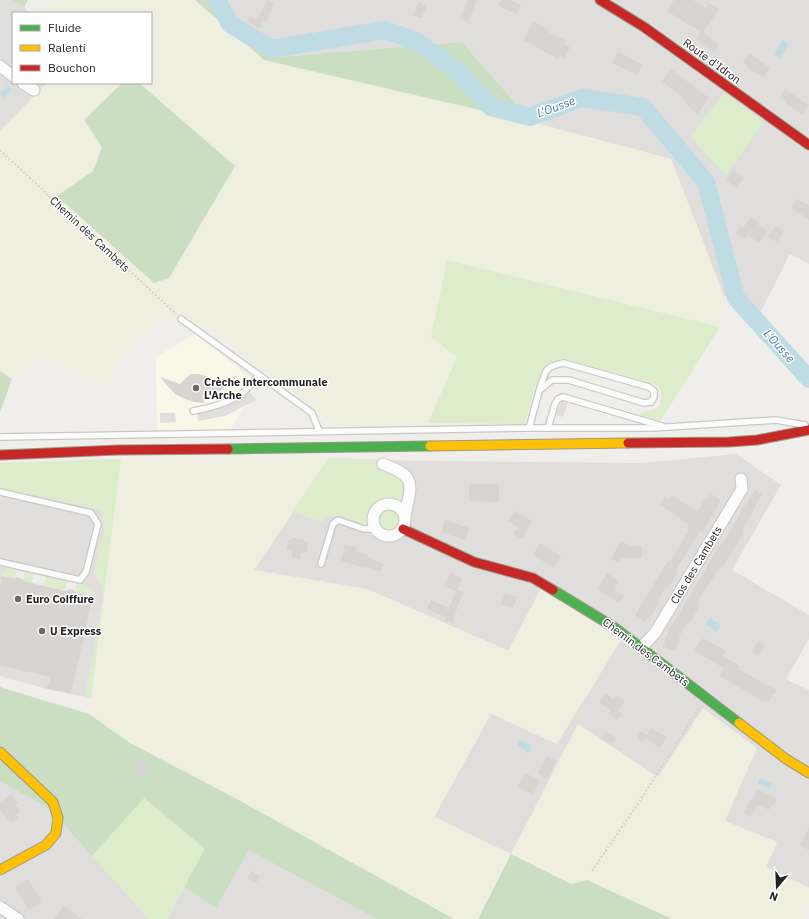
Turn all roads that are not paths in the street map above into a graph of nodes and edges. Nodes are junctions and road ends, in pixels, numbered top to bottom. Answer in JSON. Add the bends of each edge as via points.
{"nodes":[{"id":1,"x":600,"y":0,"type":"edge"},
{"id":2,"x":0,"y":66,"type":"edge"},
{"id":3,"x":12,"y":75,"type":"edge"},
{"id":4,"x":25,"y":84,"type":"edge"},
{"id":5,"x":34,"y":90,"type":"dead end"},
{"id":6,"x":809,"y":144,"type":"edge"},
{"id":7,"x":181,"y":319,"type":"road end"},
{"id":8,"x":258,"y":376,"type":"junction"},
{"id":9,"x":540,"y":390,"type":"junction"},
{"id":10,"x":193,"y":411,"type":"dead end"},
{"id":11,"x":809,"y":426,"type":"edge"},
{"id":12,"x":666,"y":427,"type":"junction"},
{"id":13,"x":529,"y":428,"type":"junction"},
{"id":14,"x":548,"y":428,"type":"junction"},
{"id":15,"x":809,"y":430,"type":"edge"},
{"id":16,"x":319,"y":431,"type":"junction"},
{"id":17,"x":0,"y":437,"type":"edge"},
{"id":18,"x":0,"y":455,"type":"edge"},
{"id":19,"x":383,"y":464,"type":"dead end"},
{"id":20,"x":740,"y":478,"type":"dead end"},
{"id":21,"x":0,"y":492,"type":"edge"},
{"id":22,"x":405,"y":516,"type":"junction"},
{"id":23,"x":376,"y":529,"type":"junction"},
{"id":24,"x":402,"y":529,"type":"junction"},
{"id":25,"x":0,"y":562,"type":"edge"},
{"id":26,"x":321,"y":564,"type":"dead end"},
{"id":27,"x":641,"y":648,"type":"junction"},
{"id":28,"x":0,"y":752,"type":"edge"},
{"id":29,"x":809,"y":773,"type":"edge"},
{"id":30,"x":0,"y":870,"type":"edge"},
{"id":31,"x":0,"y":907,"type":"edge"},
{"id":32,"x":18,"y":919,"type":"edge"}],
"edges":[{"from":1,"to":6,"type":"street","name":"Route d'Idron","via":[[644,27]]},
{"from":2,"to":3,"type":"street"},
{"from":4,"to":5,"type":"street"},
{"from":7,"to":8,"type":"lane"},
{"from":8,"to":10,"type":"lane","via":[[245,391],[225,402],[208,409]]},
{"from":8,"to":16,"type":"lane","via":[[312,413]]},
{"from":9,"to":9,"type":"lane","via":[[552,380],[568,380],[644,403],[650,402],[654,396],[654,391],[649,387],[564,363],[548,369]]},
{"from":9,"to":13,"type":"lane"},
{"from":11,"to":12,"type":"lane","via":[[776,420]]},
{"from":12,"to":14,"type":"lane"},
{"from":12,"to":14,"type":"lane","via":[[563,397],[555,404]]},
{"from":13,"to":14,"type":"lane"},
{"from":13,"to":16,"type":"lane"},
{"from":15,"to":18,"type":"street","via":[[757,440],[729,442],[118,450]]},
{"from":16,"to":17,"type":"lane"},
{"from":19,"to":22,"type":"street","via":[[408,478],[411,486]]},
{"from":20,"to":27,"type":"street","name":"Clos des Cambets","via":[[742,489],[655,634]]},
{"from":21,"to":25,"type":"lane","via":[[91,513],[98,524],[86,572],[80,580]]},
{"from":22,"to":23,"type":"street","via":[[394,504],[382,505],[374,512],[373,524]]},
{"from":22,"to":24,"type":"street"},
{"from":23,"to":24,"type":"street","via":[[379,533],[389,536]]},
{"from":23,"to":26,"type":"lane","via":[[364,529],[338,520],[333,524]]},
{"from":24,"to":27,"type":"street","name":"Chemin des Cambets","via":[[474,562],[533,578],[614,627]]},
{"from":27,"to":29,"type":"street","name":"Chemin des Cambets","via":[[786,759]]},
{"from":28,"to":30,"type":"street","via":[[53,802],[58,818],[56,833],[46,846]]},
{"from":31,"to":32,"type":"street"}]}
